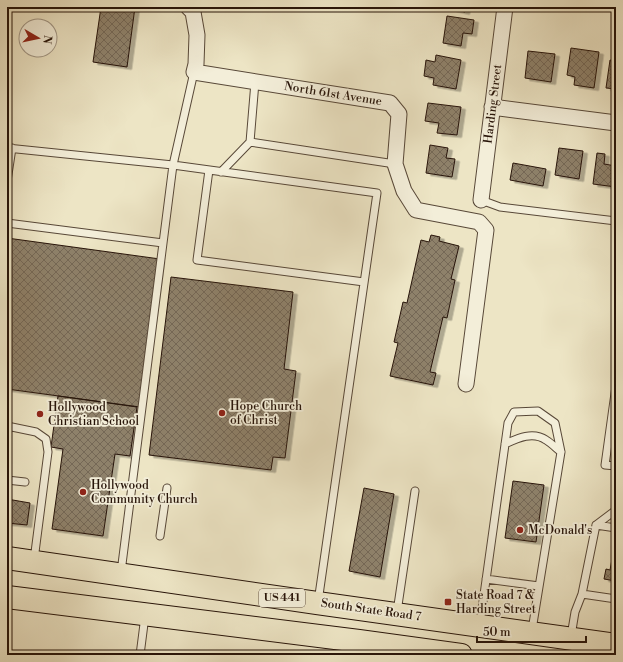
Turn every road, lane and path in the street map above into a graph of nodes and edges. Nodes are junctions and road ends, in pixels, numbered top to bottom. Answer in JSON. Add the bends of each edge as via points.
{"nodes":[{"id":1,"x":188,"y":7,"type":"edge"},
{"id":2,"x":505,"y":7,"type":"edge"},
{"id":3,"x":194,"y":72,"type":"junction"},
{"id":4,"x":255,"y":82,"type":"junction"},
{"id":5,"x":492,"y":107,"type":"junction"},
{"id":6,"x":616,"y":123,"type":"edge"},
{"id":7,"x":250,"y":142,"type":"junction"},
{"id":8,"x":9,"y":148,"type":"edge"},
{"id":9,"x":395,"y":164,"type":"junction"},
{"id":10,"x":173,"y":165,"type":"junction"},
{"id":11,"x":209,"y":170,"type":"junction"},
{"id":12,"x":221,"y":172,"type":"junction"},
{"id":13,"x":7,"y":181,"type":"edge"},
{"id":14,"x":481,"y":200,"type":"joint"},
{"id":15,"x":616,"y":221,"type":"edge"},
{"id":16,"x":7,"y":223,"type":"edge"},
{"id":17,"x":163,"y":243,"type":"junction"},
{"id":18,"x":364,"y":282,"type":"junction"},
{"id":19,"x":466,"y":384,"type":"dead end"},
{"id":20,"x":616,"y":386,"type":"edge"},
{"id":21,"x":7,"y":426,"type":"edge"},
{"id":22,"x":505,"y":444,"type":"junction"},
{"id":23,"x":561,"y":452,"type":"junction"},
{"id":24,"x":616,"y":466,"type":"edge"},
{"id":25,"x":7,"y":480,"type":"edge"},
{"id":26,"x":25,"y":482,"type":"dead end"},
{"id":27,"x":167,"y":488,"type":"dead end"},
{"id":28,"x":415,"y":492,"type":"dead end"},
{"id":29,"x":616,"y":510,"type":"edge"},
{"id":30,"x":596,"y":525,"type":"junction"},
{"id":31,"x":616,"y":528,"type":"edge"},
{"id":32,"x":160,"y":536,"type":"dead end"},
{"id":33,"x":7,"y":558,"type":"edge"},
{"id":34,"x":34,"y":561,"type":"junction"},
{"id":35,"x":120,"y":574,"type":"junction"},
{"id":36,"x":486,"y":579,"type":"junction"},
{"id":37,"x":539,"y":586,"type":"junction"},
{"id":38,"x":582,"y":594,"type":"junction"},
{"id":39,"x":7,"y":597,"type":"edge"},
{"id":40,"x":616,"y":599,"type":"edge"},
{"id":41,"x":317,"y":603,"type":"junction"},
{"id":42,"x":146,"y":614,"type":"junction"},
{"id":43,"x":396,"y":614,"type":"junction"},
{"id":44,"x":479,"y":625,"type":"junction"},
{"id":45,"x":283,"y":632,"type":"junction"},
{"id":46,"x":532,"y":633,"type":"junction"},
{"id":47,"x":571,"y":639,"type":"junction"},
{"id":48,"x":616,"y":645,"type":"edge"},
{"id":49,"x":358,"y":648,"type":"edge"},
{"id":50,"x":140,"y":655,"type":"edge"},
{"id":51,"x":461,"y":655,"type":"edge"}],
"edges":[{"from":1,"to":3,"type":"street","via":[[193,12],[197,34]]},
{"from":2,"to":5,"type":"street","name":"Harding Street"},
{"from":3,"to":4,"type":"street","name":"North 61st Avenue"},
{"from":3,"to":10,"type":"lane"},
{"from":4,"to":7,"type":"lane"},
{"from":4,"to":9,"type":"street","name":"North 61st Avenue","via":[[390,103],[399,114]]},
{"from":5,"to":6,"type":"street"},
{"from":5,"to":14,"type":"street","name":"Harding Street"},
{"from":7,"to":9,"type":"lane"},
{"from":7,"to":12,"type":"lane"},
{"from":8,"to":10,"type":"lane"},
{"from":8,"to":13,"type":"lane"},
{"from":9,"to":19,"type":"street","name":"North 61st Avenue","via":[[404,192],[416,210],[479,222],[486,230]]},
{"from":10,"to":11,"type":"lane"},
{"from":10,"to":17,"type":"lane"},
{"from":11,"to":12,"type":"lane"},
{"from":11,"to":18,"type":"lane","via":[[197,260]]},
{"from":12,"to":18,"type":"lane","via":[[377,193]]},
{"from":14,"to":15,"type":"lane","via":[[500,207]]},
{"from":16,"to":17,"type":"lane"},
{"from":17,"to":35,"type":"lane"},
{"from":18,"to":41,"type":"lane"},
{"from":20,"to":24,"type":"lane","via":[[605,465]]},
{"from":21,"to":34,"type":"lane","via":[[36,432],[46,439],[48,452]]},
{"from":22,"to":23,"type":"lane","via":[[532,435],[546,440]]},
{"from":22,"to":23,"type":"lane","via":[[508,423],[514,412],[538,411],[555,423]]},
{"from":22,"to":36,"type":"lane"},
{"from":23,"to":37,"type":"lane"},
{"from":25,"to":26,"type":"lane"},
{"from":27,"to":32,"type":"lane"},
{"from":28,"to":43,"type":"lane"},
{"from":29,"to":30,"type":"lane"},
{"from":30,"to":31,"type":"lane"},
{"from":30,"to":38,"type":"lane"},
{"from":33,"to":34,"type":"main road","name":"South State Road 7","number":"US 441"},
{"from":34,"to":35,"type":"main road","name":"South State Road 7","number":"US 441"},
{"from":35,"to":41,"type":"main road","name":"South State Road 7","number":"US 441"},
{"from":36,"to":37,"type":"lane"},
{"from":36,"to":44,"type":"lane"},
{"from":37,"to":46,"type":"lane"},
{"from":38,"to":40,"type":"lane"},
{"from":38,"to":47,"type":"lane","via":[[575,612]]},
{"from":39,"to":42,"type":"main road"},
{"from":41,"to":43,"type":"main road","name":"South State Road 7","number":"US 441"},
{"from":41,"to":45,"type":"main road","via":[[303,622]]},
{"from":42,"to":45,"type":"main road"},
{"from":42,"to":50,"type":"lane"},
{"from":43,"to":44,"type":"main road","name":"South State Road 7","number":"US 441"},
{"from":43,"to":49,"type":"main road","via":[[381,620],[366,631]]},
{"from":44,"to":46,"type":"main road","name":"South State Road 7","number":"US 441"},
{"from":45,"to":49,"type":"main road"},
{"from":46,"to":47,"type":"main road","name":"South State Road 7","number":"US 441"},
{"from":47,"to":48,"type":"main road","name":"South State Road 7","number":"US 441"},
{"from":49,"to":51,"type":"main road"}]}
